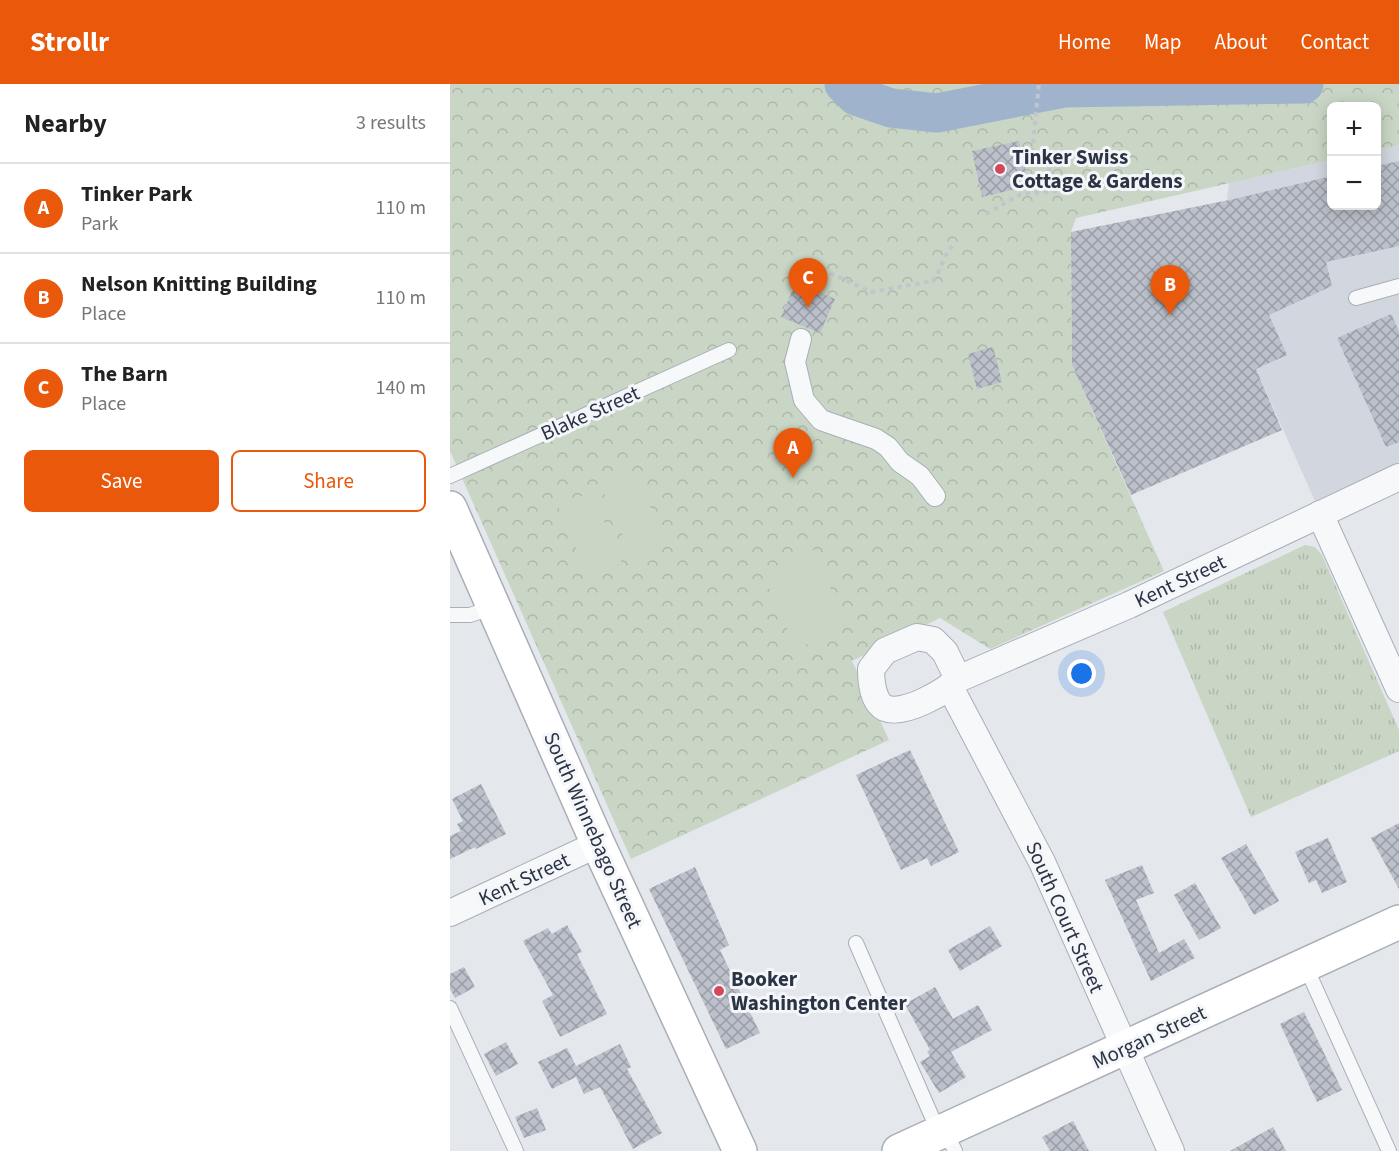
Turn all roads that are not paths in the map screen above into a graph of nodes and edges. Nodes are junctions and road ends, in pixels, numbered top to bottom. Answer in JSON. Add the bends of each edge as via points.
{"nodes":[{"id":1,"x":1399,"y":286,"type":"edge"},
{"id":2,"x":1356,"y":297,"type":"dead end"},
{"id":3,"x":801,"y":339,"type":"dead end"},
{"id":4,"x":729,"y":350,"type":"dead end"},
{"id":5,"x":450,"y":476,"type":"edge"},
{"id":6,"x":1399,"y":477,"type":"edge"},
{"id":7,"x":935,"y":496,"type":"dead end"},
{"id":8,"x":450,"y":508,"type":"edge"},
{"id":9,"x":1320,"y":514,"type":"junction"},
{"id":10,"x":494,"y":608,"type":"junction"},
{"id":11,"x":450,"y":615,"type":"edge"},
{"id":12,"x":954,"y":683,"type":"joint"},
{"id":13,"x":1399,"y":689,"type":"edge"},
{"id":14,"x":598,"y":844,"type":"junction"},
{"id":15,"x":450,"y":913,"type":"edge"},
{"id":16,"x":1399,"y":922,"type":"edge"},
{"id":17,"x":856,"y":943,"type":"dead end"},
{"id":18,"x":1305,"y":965,"type":"junction"},
{"id":19,"x":450,"y":1008,"type":"edge"},
{"id":20,"x":1124,"y":1048,"type":"junction"},
{"id":21,"x":946,"y":1138,"type":"edge"},
{"id":22,"x":516,"y":1151,"type":"edge"},
{"id":23,"x":740,"y":1151,"type":"edge"},
{"id":24,"x":899,"y":1151,"type":"edge"},
{"id":25,"x":1171,"y":1151,"type":"edge"},
{"id":26,"x":1389,"y":1151,"type":"edge"}],
"edges":[{"from":1,"to":2,"type":"lane"},
{"from":3,"to":7,"type":"street","via":[[795,363],[804,400],[821,420],[876,439],[920,476]]},
{"from":4,"to":5,"type":"lane","name":"Blake Street"},
{"from":6,"to":9,"type":"street","name":"Kent Street"},
{"from":8,"to":10,"type":"main road","name":"South Winnebago Street"},
{"from":9,"to":12,"type":"street","name":"Kent Street"},
{"from":9,"to":13,"type":"street"},
{"from":10,"to":11,"type":"lane","via":[[470,615]]},
{"from":10,"to":14,"type":"main road","name":"South Winnebago Street"},
{"from":12,"to":20,"type":"street","name":"South Court Street","via":[[1042,862]]},
{"from":14,"to":15,"type":"street","name":"Kent Street"},
{"from":14,"to":23,"type":"main road","name":"South Winnebago Street"},
{"from":16,"to":18,"type":"main road","name":"Morgan Street"},
{"from":17,"to":21,"type":"lane"},
{"from":18,"to":20,"type":"main road","name":"Morgan Street"},
{"from":18,"to":26,"type":"lane"},
{"from":19,"to":22,"type":"lane"},
{"from":20,"to":21,"type":"main road","name":"Morgan Street"},
{"from":20,"to":25,"type":"street","name":"South Court Street"},
{"from":21,"to":24,"type":"main road","name":"Morgan Street"}]}
